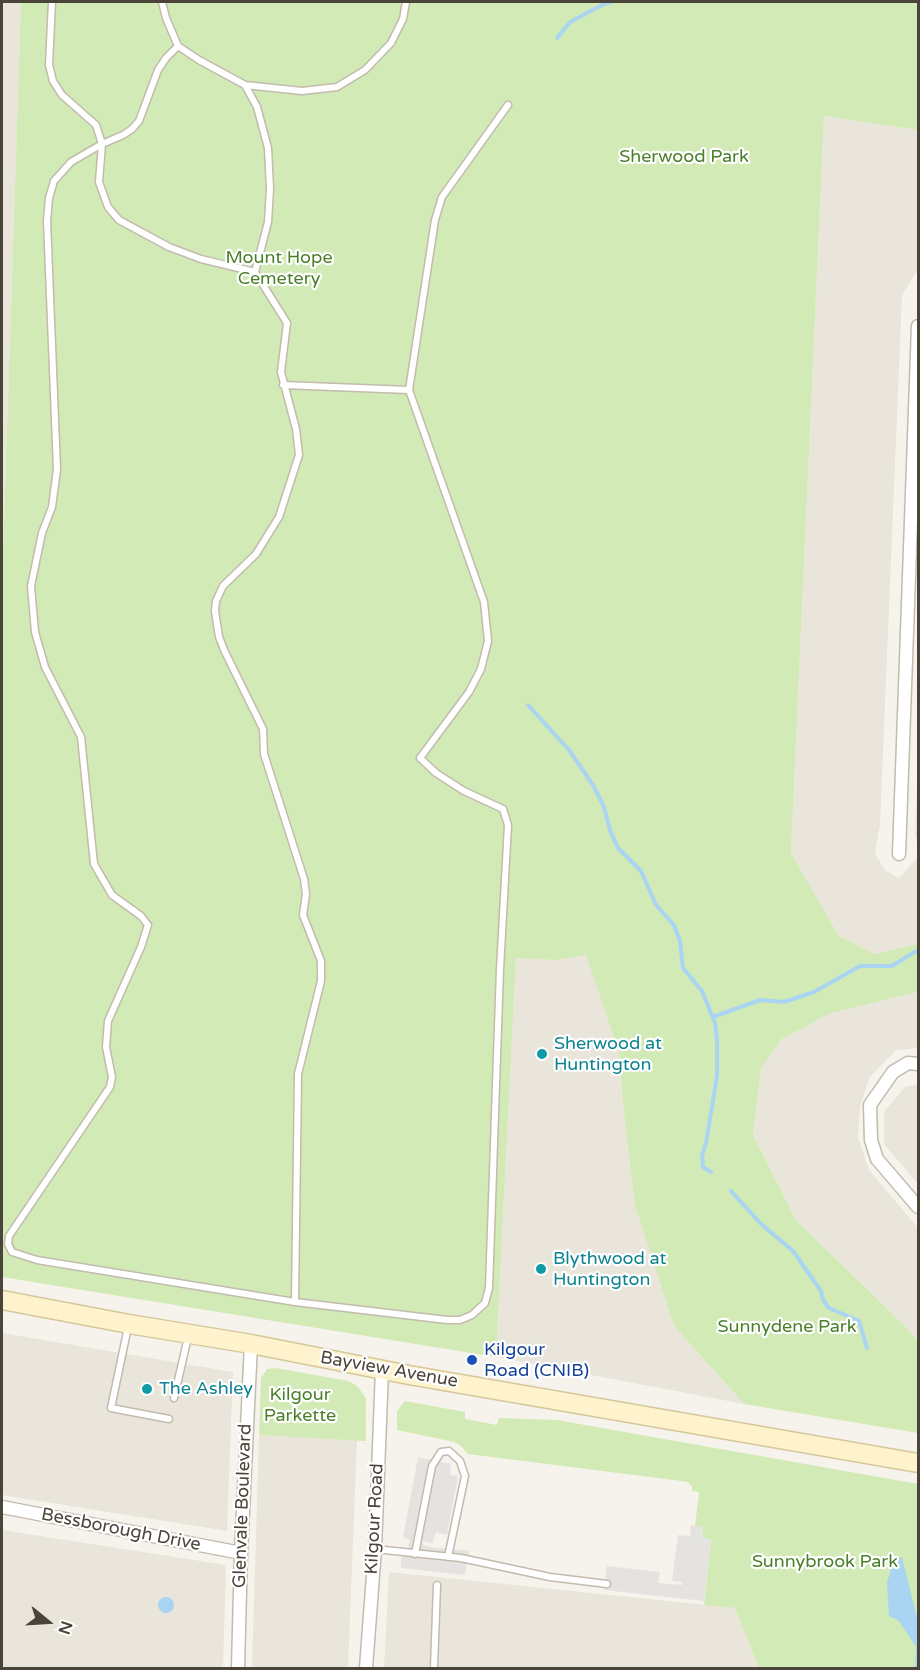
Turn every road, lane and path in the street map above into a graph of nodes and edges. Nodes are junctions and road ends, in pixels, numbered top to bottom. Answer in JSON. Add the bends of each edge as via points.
{"nodes":[{"id":1,"x":52,"y":2,"type":"edge"},
{"id":2,"x":162,"y":2,"type":"edge"},
{"id":3,"x":406,"y":2,"type":"edge"},
{"id":4,"x":178,"y":46,"type":"junction"},
{"id":5,"x":245,"y":85,"type":"junction"},
{"id":6,"x":508,"y":105,"type":"dead end"},
{"id":7,"x":102,"y":144,"type":"junction"},
{"id":8,"x":255,"y":272,"type":"junction"},
{"id":9,"x":918,"y":326,"type":"edge"},
{"id":10,"x":283,"y":385,"type":"junction"},
{"id":11,"x":409,"y":390,"type":"junction"},
{"id":12,"x":912,"y":671,"type":"edge"},
{"id":13,"x":899,"y":854,"type":"dead end"},
{"id":14,"x":918,"y":1064,"type":"edge"},
{"id":15,"x":918,"y":1207,"type":"edge"},
{"id":16,"x":2,"y":1300,"type":"edge"},
{"id":17,"x":295,"y":1302,"type":"junction"},
{"id":18,"x":129,"y":1324,"type":"junction"},
{"id":19,"x":189,"y":1334,"type":"junction"},
{"id":20,"x":251,"y":1344,"type":"junction"},
{"id":21,"x":382,"y":1370,"type":"junction"},
{"id":22,"x":174,"y":1398,"type":"dead end"},
{"id":23,"x":169,"y":1419,"type":"dead end"},
{"id":24,"x":918,"y":1463,"type":"edge"},
{"id":25,"x":2,"y":1507,"type":"edge"},
{"id":26,"x":375,"y":1549,"type":"junction"},
{"id":27,"x":241,"y":1553,"type":"junction"},
{"id":28,"x":415,"y":1554,"type":"junction"},
{"id":29,"x":448,"y":1557,"type":"junction"},
{"id":30,"x":607,"y":1584,"type":"dead end"},
{"id":31,"x":437,"y":1586,"type":"dead end"},
{"id":32,"x":238,"y":1668,"type":"edge"},
{"id":33,"x":366,"y":1668,"type":"edge"},
{"id":34,"x":434,"y":1668,"type":"edge"}],
"edges":[{"from":1,"to":7,"type":"lane","via":[[49,65],[53,81],[62,95],[96,125]]},
{"from":2,"to":4,"type":"lane"},
{"from":3,"to":5,"type":"lane","via":[[404,19],[391,43],[365,70],[337,87],[302,91]]},
{"from":4,"to":5,"type":"lane"},
{"from":4,"to":7,"type":"lane","via":[[158,70],[139,121],[123,135]]},
{"from":5,"to":8,"type":"lane","via":[[257,107],[268,147],[268,222]]},
{"from":6,"to":11,"type":"lane","via":[[442,197],[435,220]]},
{"from":7,"to":8,"type":"lane","via":[[100,186],[106,205],[117,219],[201,259]]},
{"from":7,"to":17,"type":"lane","via":[[71,162],[54,181],[49,198],[57,469],[52,507],[31,586],[35,632],[44,665],[82,741],[94,864],[111,894],[141,916],[148,927],[108,1021],[110,1087],[10,1234],[8,1244],[14,1253],[30,1259]]},
{"from":8,"to":10,"type":"lane","via":[[287,323]]},
{"from":9,"to":12,"type":"street"},
{"from":10,"to":11,"type":"lane"},
{"from":10,"to":17,"type":"lane","via":[[299,455],[293,479],[279,517],[256,554],[223,586],[215,611],[225,652],[263,729],[264,754],[304,879],[303,915],[321,961],[321,981],[298,1074]]},
{"from":11,"to":17,"type":"lane","via":[[484,602],[488,641],[481,669],[469,692],[420,758],[464,791],[503,809],[508,825],[489,1288],[485,1303],[460,1320]]},
{"from":12,"to":13,"type":"street"},
{"from":14,"to":15,"type":"street","via":[[908,1063],[893,1072],[870,1106],[877,1159]]},
{"from":16,"to":18,"type":"main road","name":"Bayview Avenue"},
{"from":18,"to":19,"type":"main road","name":"Bayview Avenue"},
{"from":18,"to":23,"type":"lane","via":[[111,1408]]},
{"from":19,"to":20,"type":"main road","name":"Bayview Avenue"},
{"from":19,"to":22,"type":"lane"},
{"from":20,"to":21,"type":"main road","name":"Bayview Avenue"},
{"from":20,"to":27,"type":"street","name":"Glenvale Boulevard"},
{"from":21,"to":24,"type":"main road","name":"Bayview Avenue"},
{"from":21,"to":26,"type":"street","name":"Kilgour Road"},
{"from":25,"to":27,"type":"street","name":"Bessborough Drive"},
{"from":26,"to":28,"type":"lane"},
{"from":26,"to":33,"type":"street","name":"Kilgour Road"},
{"from":27,"to":32,"type":"street","name":"Glenvale Boulevard"},
{"from":28,"to":29,"type":"lane"},
{"from":28,"to":29,"type":"lane","via":[[432,1466],[441,1452],[449,1451],[460,1461],[465,1476]]},
{"from":29,"to":30,"type":"lane"},
{"from":31,"to":34,"type":"lane"}]}
